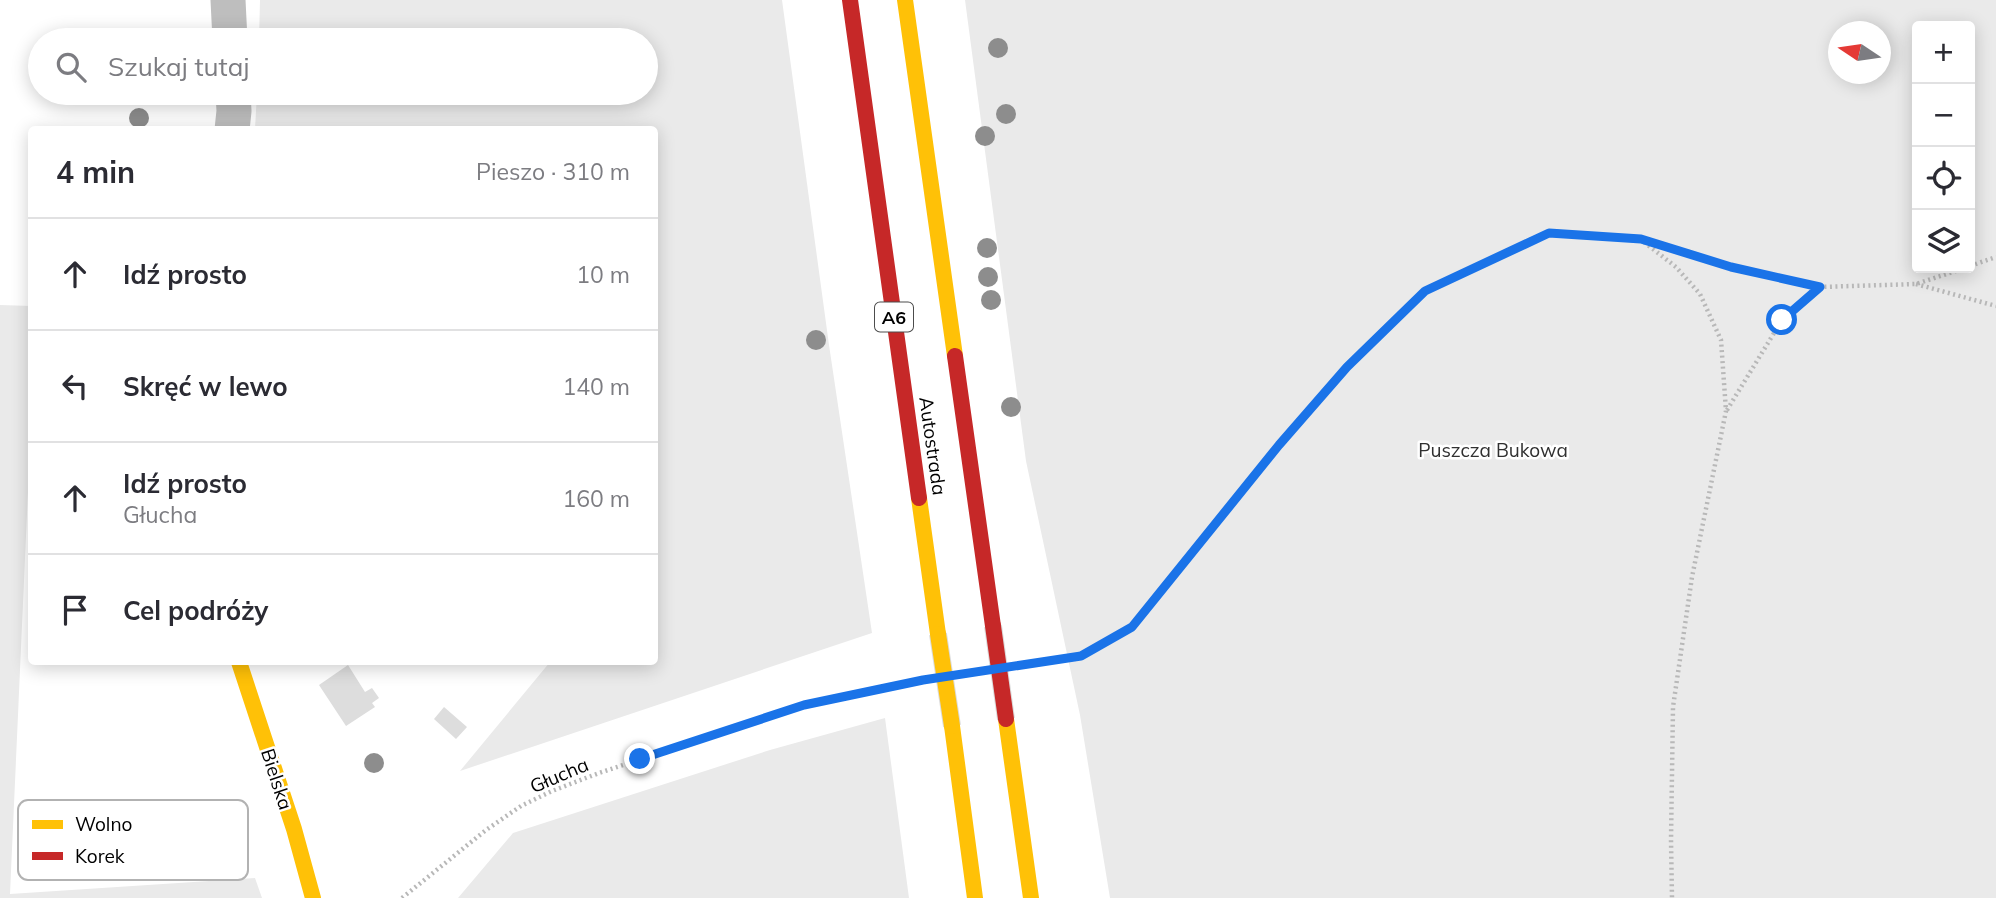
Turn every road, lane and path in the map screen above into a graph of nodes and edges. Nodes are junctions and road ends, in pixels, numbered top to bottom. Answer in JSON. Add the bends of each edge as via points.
{"nodes":[{"id":1,"x":228,"y":0,"type":"edge"},
{"id":2,"x":850,"y":0,"type":"edge"},
{"id":3,"x":905,"y":0,"type":"edge"},
{"id":4,"x":229,"y":28,"type":"edge"},
{"id":5,"x":234,"y":105,"type":"edge"},
{"id":6,"x":232,"y":126,"type":"edge"},
{"id":7,"x":1641,"y":239,"type":"junction"},
{"id":8,"x":1996,"y":257,"type":"edge"},
{"id":9,"x":1975,"y":264,"type":"edge"},
{"id":10,"x":1950,"y":273,"type":"edge"},
{"id":11,"x":1916,"y":284,"type":"junction"},
{"id":12,"x":1820,"y":287,"type":"junction"},
{"id":13,"x":1996,"y":306,"type":"edge"},
{"id":14,"x":1726,"y":411,"type":"junction"},
{"id":15,"x":1028,"y":664,"type":"dead end"},
{"id":16,"x":240,"y":665,"type":"edge"},
{"id":17,"x":923,"y":680,"type":"dead end"},
{"id":18,"x":313,"y":898,"type":"edge"},
{"id":19,"x":402,"y":898,"type":"edge"},
{"id":20,"x":975,"y":898,"type":"edge"},
{"id":21,"x":1031,"y":898,"type":"edge"},
{"id":22,"x":1672,"y":898,"type":"edge"}],
"edges":[{"from":1,"to":4,"type":"street"},
{"from":2,"to":20,"type":"main road","name":"Autostrada","number":"A6","bridge":true},
{"from":3,"to":21,"type":"main road","name":"Autostrada","bridge":true},
{"from":5,"to":6,"type":"street"},
{"from":7,"to":12,"type":"path","via":[[1731,267]]},
{"from":7,"to":14,"type":"path","via":[[1700,294],[1721,340]]},
{"from":7,"to":15,"type":"path","via":[[1549,233],[1425,291],[1347,367],[1132,627],[1081,656]]},
{"from":8,"to":9,"type":"path"},
{"from":10,"to":11,"type":"path"},
{"from":11,"to":12,"type":"path"},
{"from":11,"to":13,"type":"path"},
{"from":12,"to":14,"type":"path","via":[[1782,320]]},
{"from":14,"to":22,"type":"path","via":[[1692,577],[1673,707]]},
{"from":16,"to":18,"type":"main road","name":"Bielska"},
{"from":17,"to":19,"type":"path","name":"Głucha","via":[[804,705],[552,791],[486,830]]}]}
